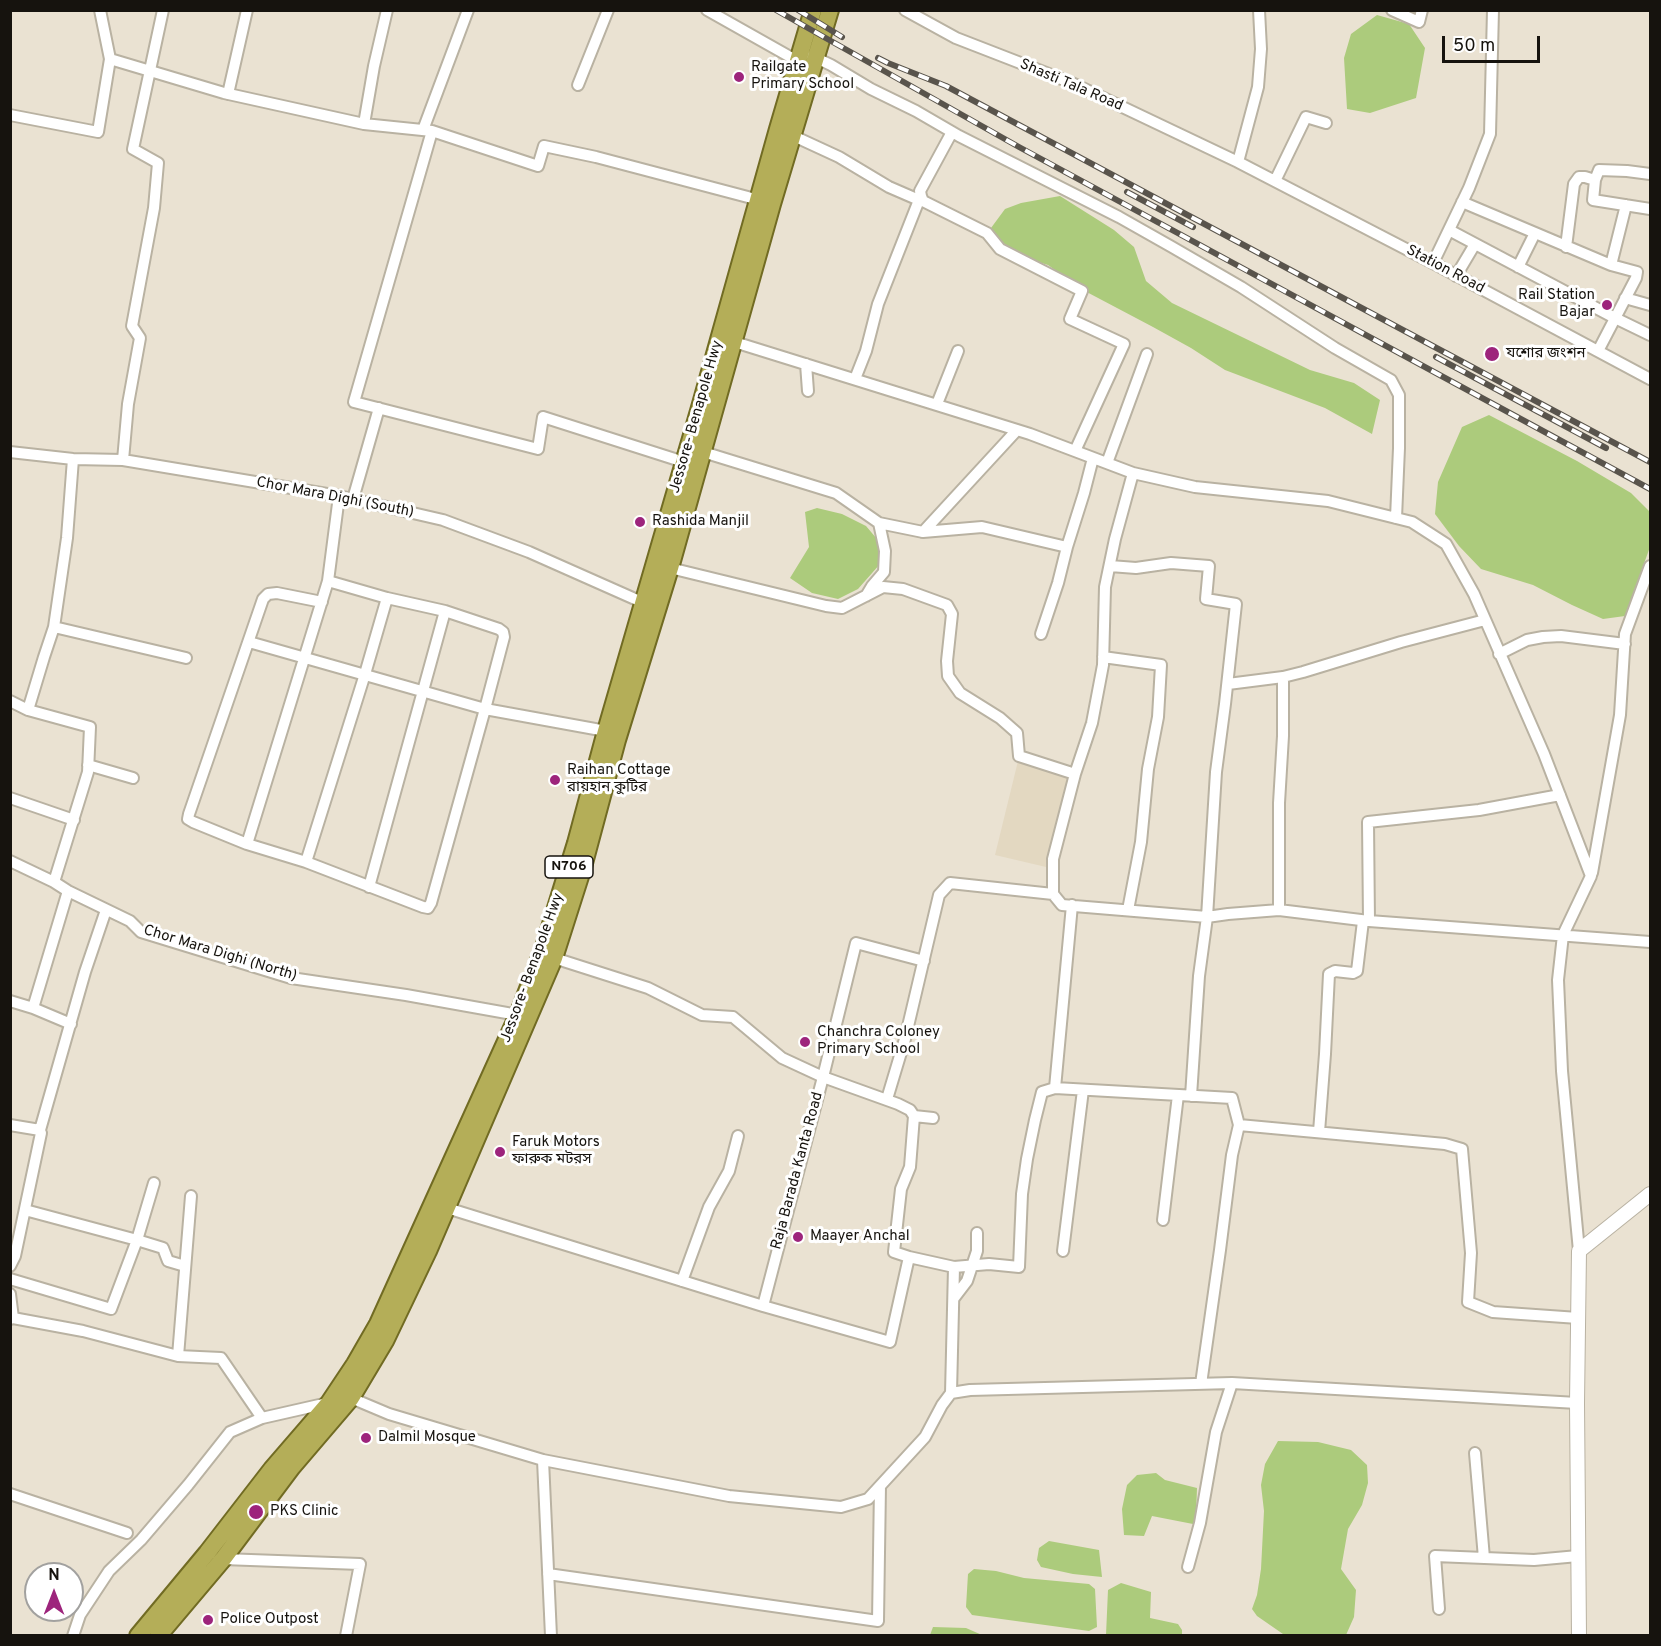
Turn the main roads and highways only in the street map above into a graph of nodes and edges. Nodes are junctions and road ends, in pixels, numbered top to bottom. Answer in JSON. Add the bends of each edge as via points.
{"nodes":[{"id":1,"x":813,"y":10,"type":"edge"},
{"id":2,"x":830,"y":10,"type":"edge"},
{"id":3,"x":807,"y":60,"type":"junction"},
{"id":4,"x":727,"y":340,"type":"junction"},
{"id":5,"x":138,"y":1635,"type":"edge"},
{"id":6,"x":158,"y":1635,"type":"edge"}],
"edges":[{"from":1,"to":3,"type":"highway","name":"Jessore- Benapole Hwy","number":"N706"},
{"from":2,"to":3,"type":"highway","name":"Jessore- Benapole Hwy","number":"N706"},
{"from":3,"to":4,"type":"highway","name":"Jessore- Benapole Hwy","number":"N706","via":[[799,108],[785,133]]},
{"from":4,"to":5,"type":"highway","name":"Jessore- Benapole Hwy","number":"N706","via":[[684,462],[544,947],[518,1015],[378,1324],[329,1403]]},
{"from":4,"to":6,"type":"highway","name":"Jessore- Benapole Hwy","number":"N706","via":[[703,452],[554,958],[447,1208],[397,1317],[351,1398]]}]}
